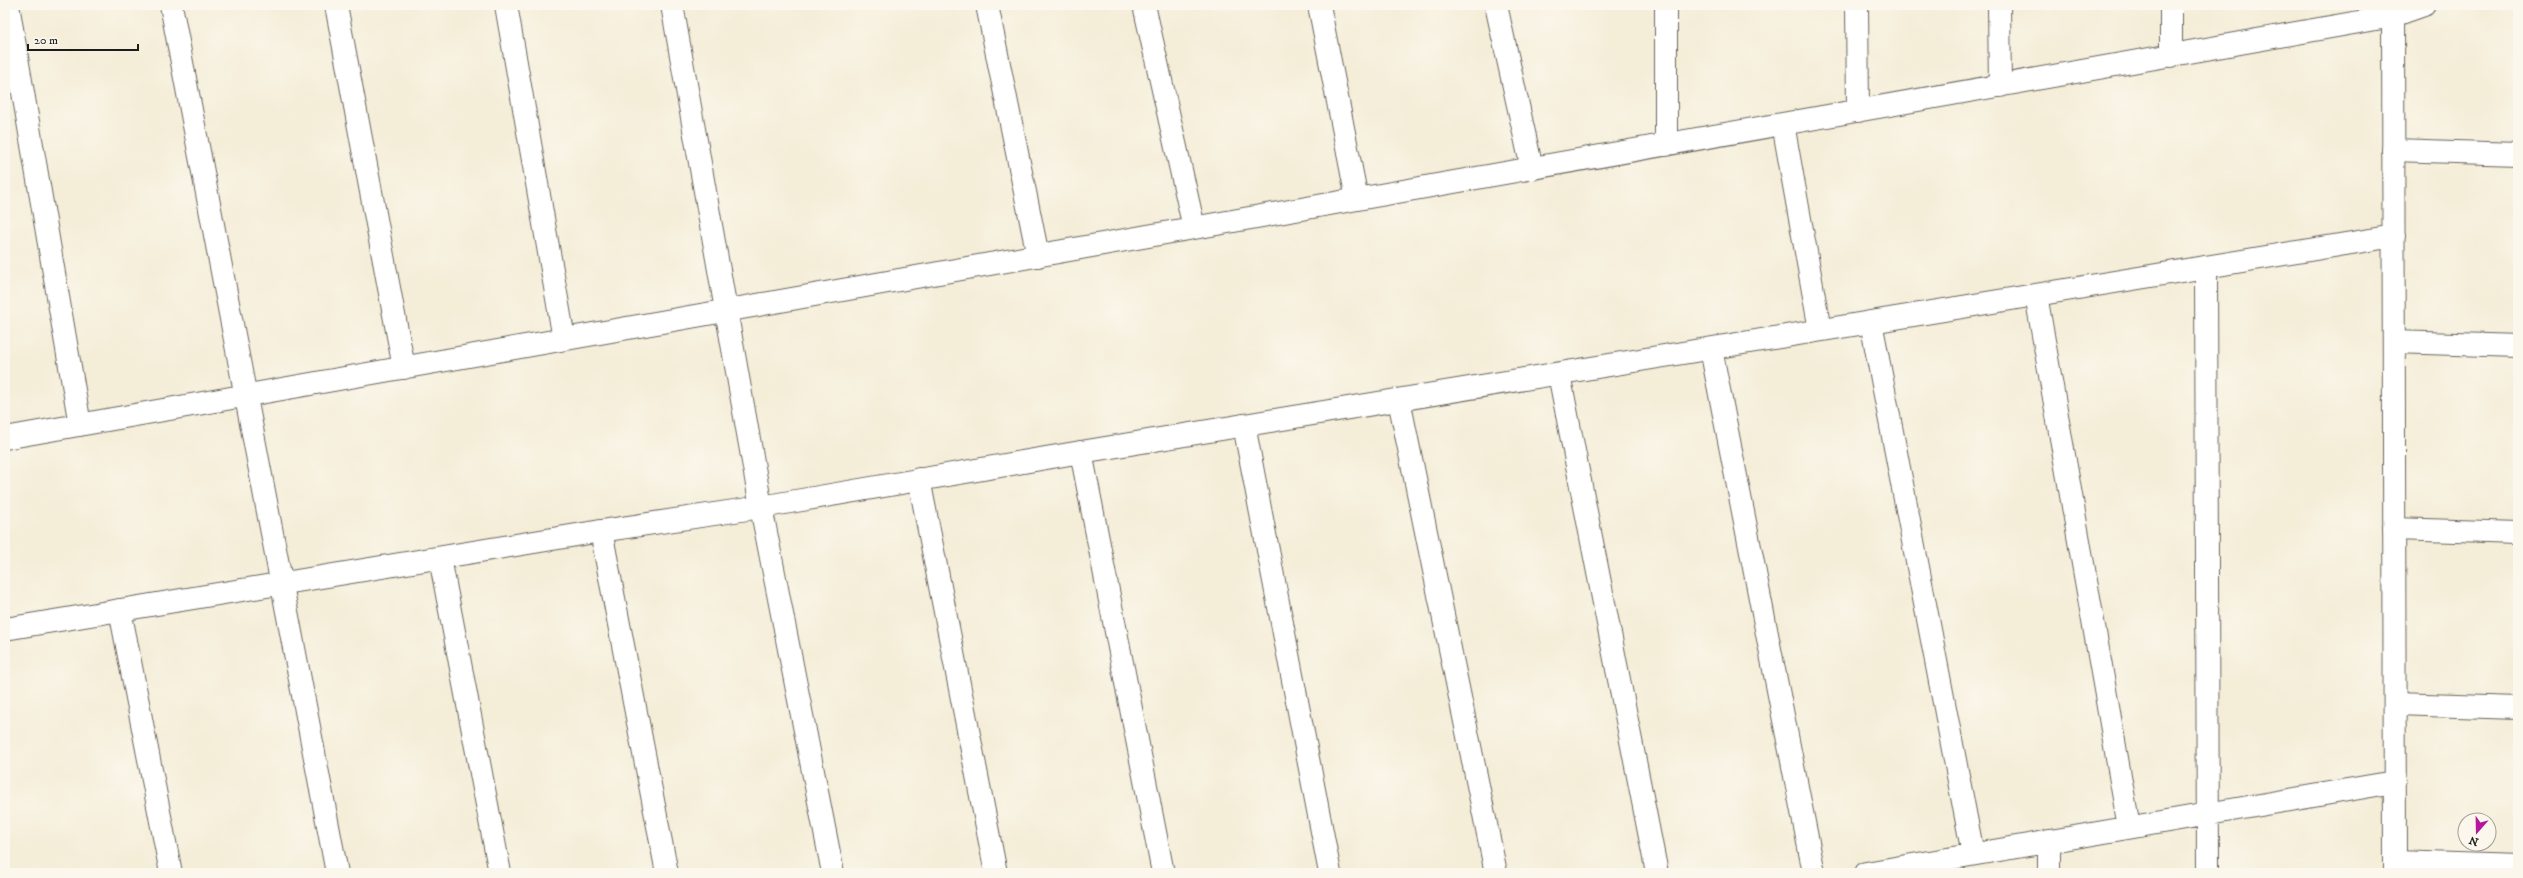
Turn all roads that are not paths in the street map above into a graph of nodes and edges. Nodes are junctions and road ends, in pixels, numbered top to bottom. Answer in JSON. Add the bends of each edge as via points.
{"nodes":[{"id":1,"x":8,"y":5,"type":"edge"},
{"id":2,"x":171,"y":5,"type":"edge"},
{"id":3,"x":336,"y":5,"type":"edge"},
{"id":4,"x":506,"y":5,"type":"edge"},
{"id":5,"x":672,"y":5,"type":"edge"},
{"id":6,"x":987,"y":5,"type":"edge"},
{"id":7,"x":1144,"y":5,"type":"edge"},
{"id":8,"x":1319,"y":5,"type":"edge"},
{"id":9,"x":1496,"y":5,"type":"edge"},
{"id":10,"x":1666,"y":5,"type":"edge"},
{"id":11,"x":1858,"y":5,"type":"edge"},
{"id":12,"x":2000,"y":5,"type":"edge"},
{"id":13,"x":2171,"y":5,"type":"edge"},
{"id":14,"x":2424,"y":5,"type":"edge"},
{"id":15,"x":2393,"y":11,"type":"edge"},
{"id":16,"x":2171,"y":56,"type":"junction"},
{"id":17,"x":2000,"y":86,"type":"junction"},
{"id":18,"x":1858,"y":111,"type":"junction"},
{"id":19,"x":1783,"y":124,"type":"junction"},
{"id":20,"x":1666,"y":145,"type":"junction"},
{"id":21,"x":2393,"y":150,"type":"junction"},
{"id":22,"x":2518,"y":154,"type":"edge"},
{"id":23,"x":1532,"y":169,"type":"junction"},
{"id":24,"x":1357,"y":199,"type":"junction"},
{"id":25,"x":1194,"y":228,"type":"junction"},
{"id":26,"x":2394,"y":236,"type":"junction"},
{"id":27,"x":1038,"y":256,"type":"junction"},
{"id":28,"x":2206,"y":267,"type":"junction"},
{"id":29,"x":2036,"y":295,"type":"junction"},
{"id":30,"x":728,"y":311,"type":"junction"},
{"id":31,"x":1871,"y":322,"type":"junction"},
{"id":32,"x":1820,"y":330,"type":"junction"},
{"id":33,"x":564,"y":340,"type":"junction"},
{"id":34,"x":2394,"y":342,"type":"junction"},
{"id":35,"x":2518,"y":346,"type":"edge"},
{"id":36,"x":1711,"y":349,"type":"junction"},
{"id":37,"x":404,"y":368,"type":"junction"},
{"id":38,"x":1559,"y":374,"type":"junction"},
{"id":39,"x":246,"y":396,"type":"junction"},
{"id":40,"x":1399,"y":400,"type":"junction"},
{"id":41,"x":80,"y":425,"type":"junction"},
{"id":42,"x":1244,"y":425,"type":"junction"},
{"id":43,"x":5,"y":438,"type":"edge"},
{"id":44,"x":1081,"y":452,"type":"junction"},
{"id":45,"x":919,"y":479,"type":"junction"},
{"id":46,"x":762,"y":507,"type":"junction"},
{"id":47,"x":2394,"y":529,"type":"junction"},
{"id":48,"x":601,"y":531,"type":"junction"},
{"id":49,"x":2518,"y":533,"type":"edge"},
{"id":50,"x":440,"y":558,"type":"junction"},
{"id":51,"x":282,"y":584,"type":"junction"},
{"id":52,"x":120,"y":610,"type":"junction"},
{"id":53,"x":5,"y":629,"type":"edge"},
{"id":54,"x":2395,"y":704,"type":"junction"},
{"id":55,"x":2518,"y":708,"type":"edge"},
{"id":56,"x":2394,"y":782,"type":"junction"},
{"id":57,"x":2208,"y":814,"type":"junction"},
{"id":58,"x":2129,"y":828,"type":"junction"},
{"id":59,"x":2049,"y":841,"type":"junction"},
{"id":60,"x":1973,"y":854,"type":"junction"},
{"id":61,"x":2518,"y":866,"type":"edge"},
{"id":62,"x":2395,"y":868,"type":"edge"},
{"id":63,"x":171,"y":873,"type":"edge"},
{"id":64,"x":337,"y":873,"type":"edge"},
{"id":65,"x":500,"y":873,"type":"edge"},
{"id":66,"x":667,"y":873,"type":"edge"},
{"id":67,"x":833,"y":873,"type":"edge"},
{"id":68,"x":996,"y":873,"type":"edge"},
{"id":69,"x":1163,"y":873,"type":"edge"},
{"id":70,"x":1330,"y":873,"type":"edge"},
{"id":71,"x":1496,"y":873,"type":"edge"},
{"id":72,"x":1657,"y":873,"type":"edge"},
{"id":73,"x":1814,"y":873,"type":"edge"},
{"id":74,"x":1869,"y":873,"type":"edge"},
{"id":75,"x":2049,"y":873,"type":"edge"},
{"id":76,"x":2208,"y":873,"type":"edge"}],
"edges":[{"from":1,"to":41,"type":"street"},
{"from":2,"to":39,"type":"street"},
{"from":3,"to":37,"type":"street"},
{"from":4,"to":33,"type":"street"},
{"from":5,"to":30,"type":"street"},
{"from":6,"to":27,"type":"street"},
{"from":7,"to":25,"type":"street"},
{"from":8,"to":24,"type":"street"},
{"from":9,"to":23,"type":"street"},
{"from":10,"to":20,"type":"street"},
{"from":11,"to":18,"type":"street"},
{"from":12,"to":17,"type":"street"},
{"from":13,"to":16,"type":"street"},
{"from":14,"to":15,"type":"street"},
{"from":15,"to":16,"type":"street"},
{"from":15,"to":21,"type":"street"},
{"from":16,"to":17,"type":"street"},
{"from":17,"to":18,"type":"street"},
{"from":18,"to":19,"type":"street"},
{"from":19,"to":20,"type":"street"},
{"from":19,"to":32,"type":"street"},
{"from":20,"to":23,"type":"street"},
{"from":21,"to":22,"type":"street"},
{"from":21,"to":26,"type":"street"},
{"from":23,"to":24,"type":"street"},
{"from":24,"to":25,"type":"street"},
{"from":25,"to":27,"type":"street"},
{"from":26,"to":28,"type":"street"},
{"from":26,"to":34,"type":"street"},
{"from":27,"to":30,"type":"street"},
{"from":28,"to":29,"type":"street"},
{"from":28,"to":57,"type":"street"},
{"from":29,"to":31,"type":"street"},
{"from":29,"to":58,"type":"street"},
{"from":30,"to":33,"type":"street"},
{"from":30,"to":46,"type":"street"},
{"from":31,"to":32,"type":"street"},
{"from":31,"to":60,"type":"street"},
{"from":32,"to":36,"type":"street"},
{"from":33,"to":37,"type":"street"},
{"from":34,"to":35,"type":"street"},
{"from":34,"to":47,"type":"street"},
{"from":36,"to":38,"type":"street"},
{"from":36,"to":73,"type":"street"},
{"from":37,"to":39,"type":"street"},
{"from":38,"to":40,"type":"street"},
{"from":38,"to":72,"type":"street"},
{"from":39,"to":41,"type":"street"},
{"from":39,"to":51,"type":"street"},
{"from":40,"to":42,"type":"street"},
{"from":40,"to":71,"type":"street"},
{"from":41,"to":43,"type":"street"},
{"from":42,"to":44,"type":"street"},
{"from":42,"to":70,"type":"street"},
{"from":44,"to":45,"type":"street"},
{"from":44,"to":69,"type":"street"},
{"from":45,"to":46,"type":"street"},
{"from":45,"to":68,"type":"street"},
{"from":46,"to":48,"type":"street"},
{"from":46,"to":67,"type":"street"},
{"from":47,"to":49,"type":"street"},
{"from":47,"to":54,"type":"street"},
{"from":48,"to":50,"type":"street"},
{"from":48,"to":66,"type":"street"},
{"from":50,"to":51,"type":"street"},
{"from":50,"to":65,"type":"street"},
{"from":51,"to":52,"type":"street"},
{"from":51,"to":64,"type":"street"},
{"from":52,"to":53,"type":"street"},
{"from":52,"to":63,"type":"street"},
{"from":54,"to":55,"type":"street"},
{"from":54,"to":56,"type":"street"},
{"from":56,"to":57,"type":"street"},
{"from":56,"to":62,"type":"street"},
{"from":57,"to":58,"type":"street"},
{"from":57,"to":76,"type":"street"},
{"from":58,"to":59,"type":"street"},
{"from":59,"to":60,"type":"street"},
{"from":59,"to":75,"type":"street"},
{"from":60,"to":74,"type":"street"},
{"from":61,"to":62,"type":"street"}]}
